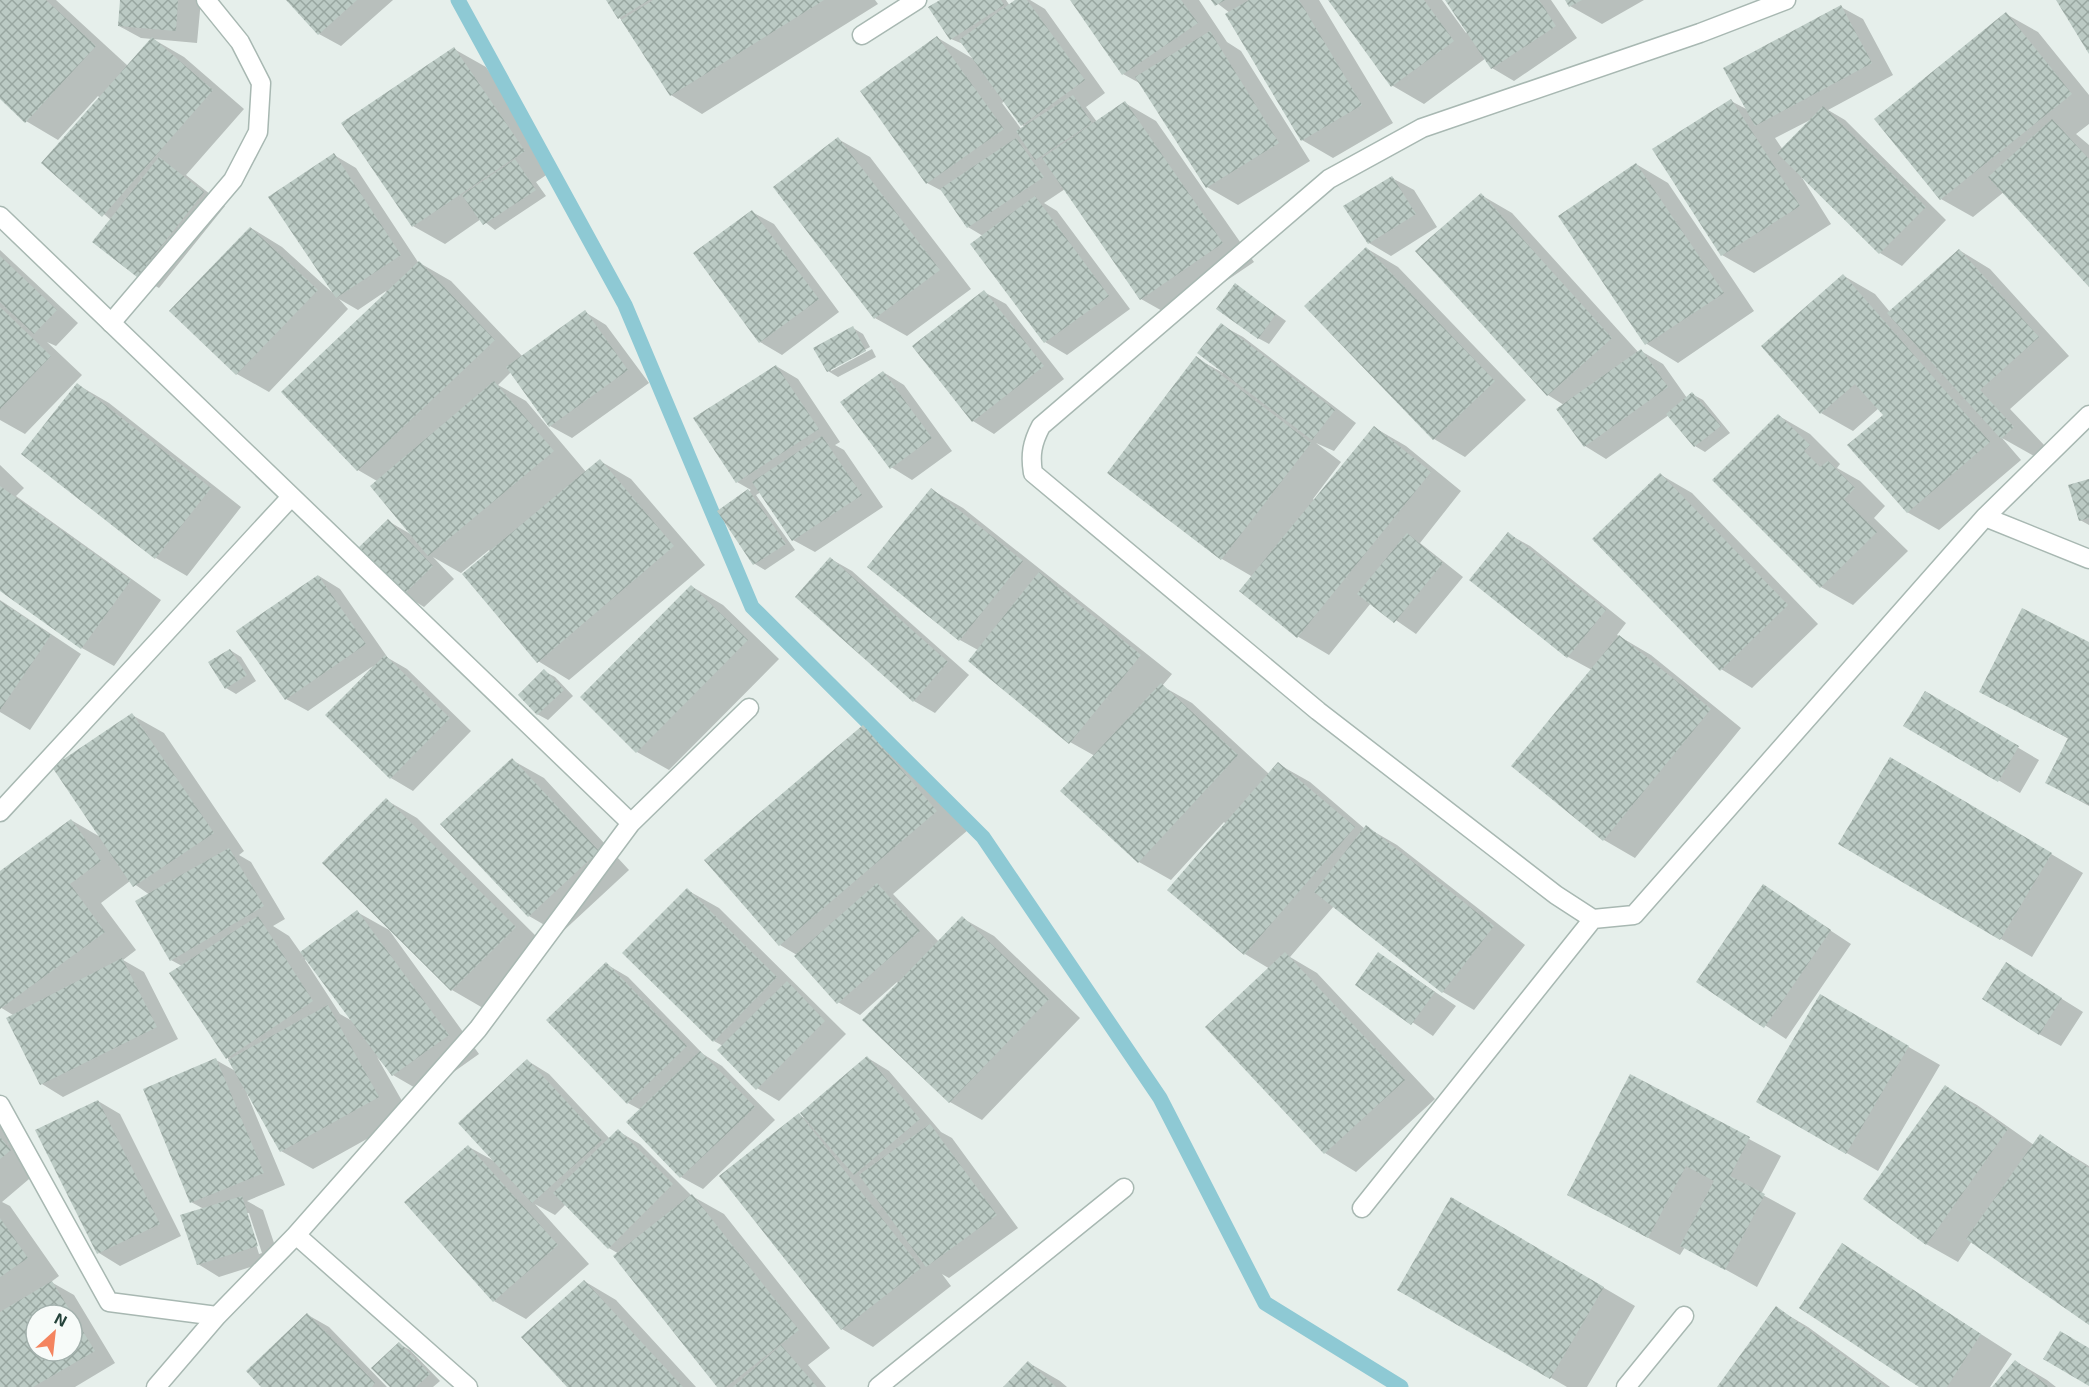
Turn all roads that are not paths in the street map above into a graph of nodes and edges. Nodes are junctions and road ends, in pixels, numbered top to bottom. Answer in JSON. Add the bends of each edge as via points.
{"nodes":[{"id":1,"x":206,"y":0,"type":"edge"},
{"id":2,"x":917,"y":0,"type":"edge"},
{"id":3,"x":1786,"y":0,"type":"edge"},
{"id":4,"x":862,"y":35,"type":"dead end"},
{"id":5,"x":0,"y":216,"type":"edge"},
{"id":6,"x":111,"y":323,"type":"junction"},
{"id":7,"x":2089,"y":415,"type":"edge"},
{"id":8,"x":291,"y":497,"type":"junction"},
{"id":9,"x":1986,"y":517,"type":"junction"},
{"id":10,"x":2089,"y":559,"type":"edge"},
{"id":11,"x":749,"y":708,"type":"dead end"},
{"id":12,"x":0,"y":812,"type":"edge"},
{"id":13,"x":631,"y":824,"type":"junction"},
{"id":14,"x":1593,"y":920,"type":"junction"},
{"id":15,"x":0,"y":1105,"type":"edge"},
{"id":16,"x":1124,"y":1188,"type":"dead end"},
{"id":17,"x":1362,"y":1208,"type":"dead end"},
{"id":18,"x":296,"y":1235,"type":"junction"},
{"id":19,"x":217,"y":1316,"type":"junction"},
{"id":20,"x":1684,"y":1316,"type":"dead end"},
{"id":21,"x":156,"y":1387,"type":"edge"},
{"id":22,"x":468,"y":1387,"type":"edge"},
{"id":23,"x":879,"y":1387,"type":"edge"},
{"id":24,"x":1626,"y":1387,"type":"edge"}],
"edges":[{"from":1,"to":6,"type":"street","via":[[240,42],[261,83],[258,132],[233,180]]},
{"from":2,"to":4,"type":"street"},
{"from":3,"to":14,"type":"street","via":[[1422,128],[1329,179],[1041,426],[1033,441],[1033,473],[1318,711]]},
{"from":5,"to":6,"type":"street"},
{"from":6,"to":8,"type":"street"},
{"from":7,"to":9,"type":"street"},
{"from":8,"to":12,"type":"street"},
{"from":8,"to":13,"type":"street"},
{"from":9,"to":10,"type":"street"},
{"from":9,"to":14,"type":"street","via":[[1634,915]]},
{"from":11,"to":13,"type":"street"},
{"from":13,"to":18,"type":"street","via":[[478,1029]]},
{"from":14,"to":17,"type":"street"},
{"from":15,"to":19,"type":"street","via":[[109,1302]]},
{"from":16,"to":23,"type":"street"},
{"from":18,"to":19,"type":"street"},
{"from":18,"to":22,"type":"street"},
{"from":19,"to":21,"type":"street"},
{"from":20,"to":24,"type":"street"}]}
